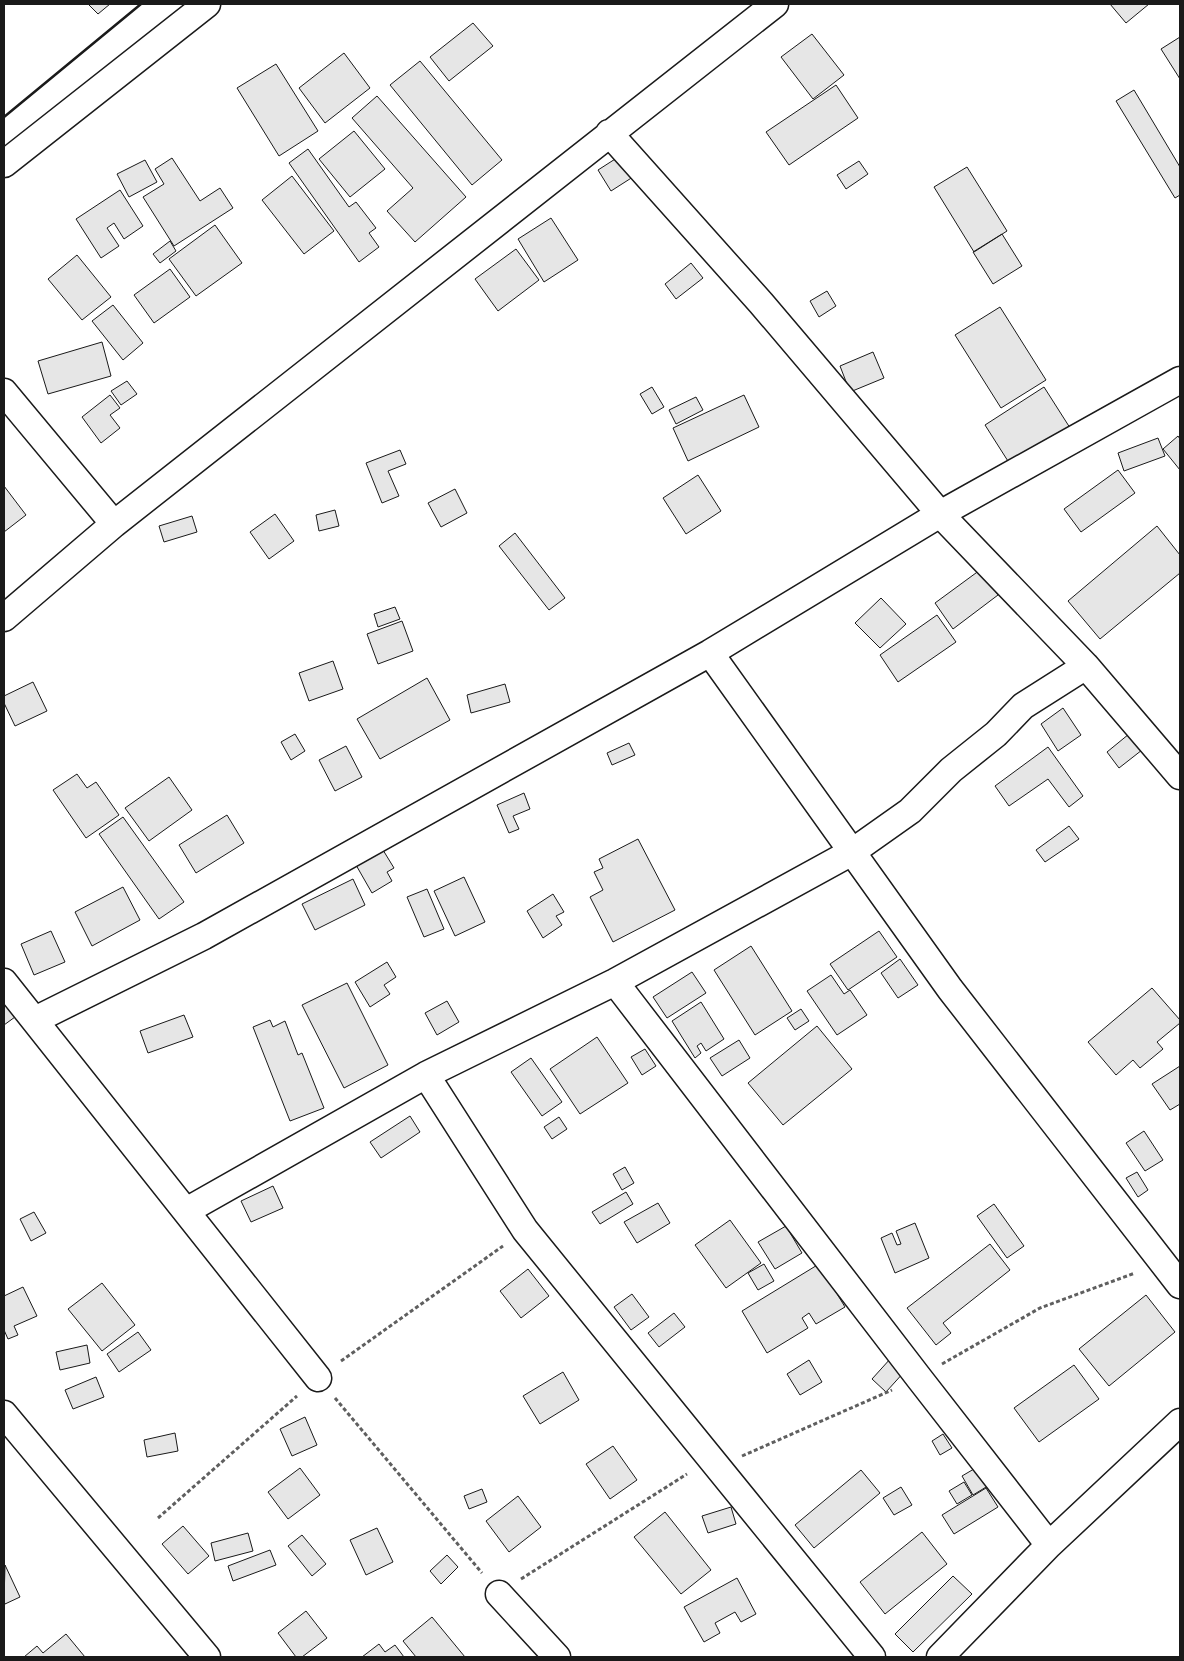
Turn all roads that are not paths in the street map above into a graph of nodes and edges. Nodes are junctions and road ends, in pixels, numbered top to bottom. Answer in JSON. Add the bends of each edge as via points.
{"nodes":[{"id":1,"x":207,"y":4,"type":"edge"},
{"id":2,"x":775,"y":4,"type":"edge"},
{"id":3,"x":609,"y":133,"type":"junction"},
{"id":4,"x":4,"y":164,"type":"edge"},
{"id":5,"x":1180,"y":380,"type":"edge"},
{"id":6,"x":4,"y":392,"type":"edge"},
{"id":7,"x":940,"y":514,"type":"junction"},
{"id":8,"x":114,"y":524,"type":"junction"},
{"id":9,"x":4,"y":618,"type":"edge"},
{"id":10,"x":710,"y":654,"type":"junction"},
{"id":11,"x":1086,"y":666,"type":"junction"},
{"id":12,"x":1180,"y":776,"type":"edge"},
{"id":13,"x":852,"y":852,"type":"junction"},
{"id":14,"x":4,"y":982,"type":"edge"},
{"id":15,"x":615,"y":982,"type":"junction"},
{"id":16,"x":35,"y":1020,"type":"junction"},
{"id":17,"x":426,"y":1075,"type":"junction"},
{"id":18,"x":186,"y":1211,"type":"junction"},
{"id":19,"x":1180,"y":1285,"type":"edge"},
{"id":20,"x":318,"y":1378,"type":"road end"},
{"id":21,"x":4,"y":1414,"type":"edge"},
{"id":22,"x":1180,"y":1422,"type":"edge"},
{"id":23,"x":1049,"y":1545,"type":"junction"},
{"id":24,"x":499,"y":1594,"type":"road end"},
{"id":25,"x":207,"y":1657,"type":"edge"},
{"id":26,"x":557,"y":1657,"type":"edge"},
{"id":27,"x":872,"y":1657,"type":"edge"},
{"id":28,"x":940,"y":1657,"type":"edge"}],
"edges":[{"from":1,"to":4,"type":"street"},
{"from":2,"to":3,"type":"street"},
{"from":3,"to":7,"type":"street","via":[[761,303]]},
{"from":3,"to":8,"type":"street"},
{"from":5,"to":7,"type":"street"},
{"from":6,"to":8,"type":"street"},
{"from":7,"to":10,"type":"street"},
{"from":7,"to":11,"type":"street"},
{"from":8,"to":9,"type":"street"},
{"from":10,"to":13,"type":"street"},
{"from":10,"to":16,"type":"street","via":[[204,936]]},
{"from":11,"to":12,"type":"street"},
{"from":11,"to":13,"type":"street","via":[[1023,706],[910,811]]},
{"from":13,"to":15,"type":"street"},
{"from":13,"to":19,"type":"street","via":[[950,989]]},
{"from":14,"to":16,"type":"street"},
{"from":15,"to":17,"type":"street"},
{"from":15,"to":23,"type":"street"},
{"from":16,"to":18,"type":"street"},
{"from":17,"to":18,"type":"street"},
{"from":17,"to":27,"type":"street","via":[[526,1230]]},
{"from":18,"to":20,"type":"street"},
{"from":21,"to":25,"type":"street"},
{"from":22,"to":23,"type":"street"},
{"from":23,"to":28,"type":"street"},
{"from":24,"to":26,"type":"street"}]}
